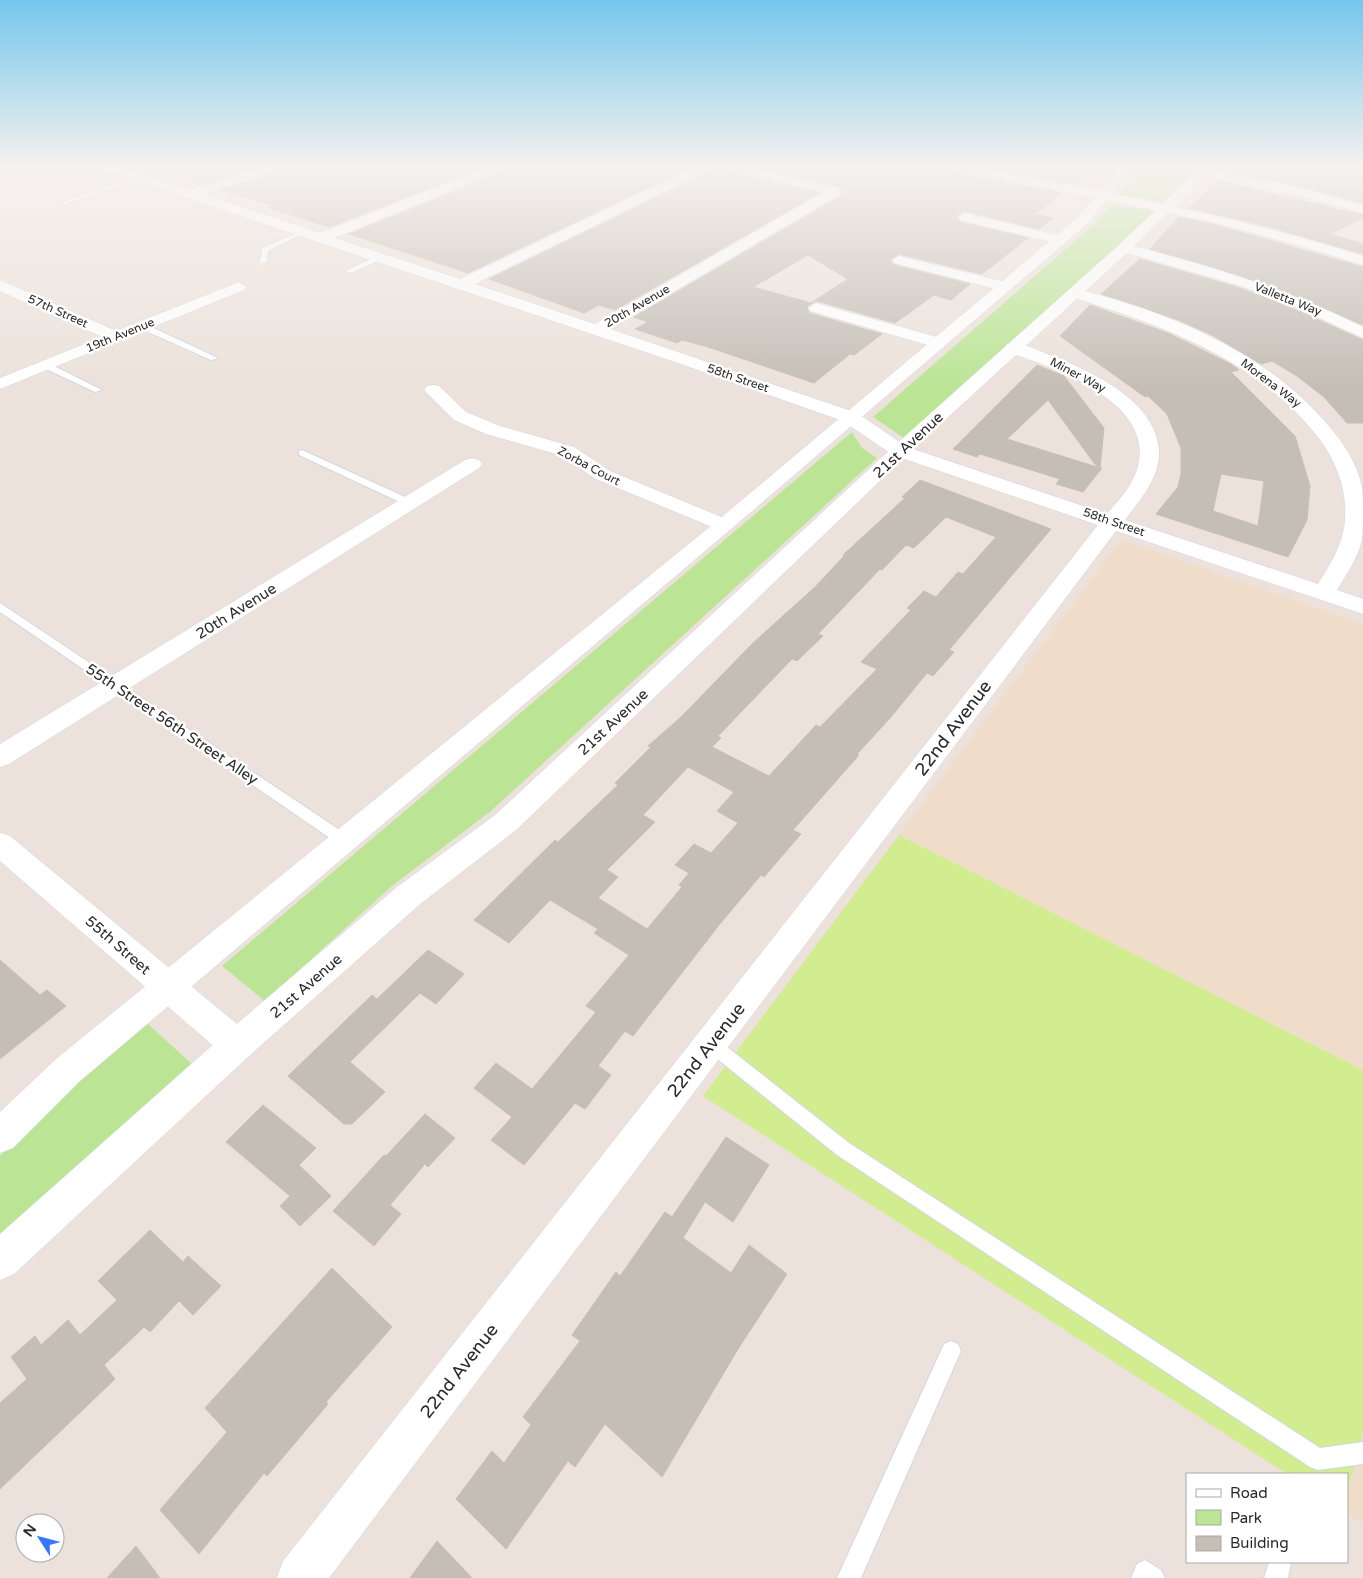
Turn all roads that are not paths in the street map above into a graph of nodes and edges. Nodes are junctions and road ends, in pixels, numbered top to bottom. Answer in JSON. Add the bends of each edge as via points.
{"nodes":[{"id":1,"x":287,"y":240,"type":"edge"},
{"id":2,"x":325,"y":240,"type":"edge"},
{"id":3,"x":554,"y":240,"type":"edge"},
{"id":4,"x":751,"y":240,"type":"edge"},
{"id":5,"x":1060,"y":240,"type":"edge"},
{"id":6,"x":1133,"y":240,"type":"edge"},
{"id":7,"x":1296,"y":240,"type":"edge"},
{"id":8,"x":1124,"y":248,"type":"junction"},
{"id":9,"x":380,"y":258,"type":"junction"},
{"id":10,"x":899,"y":260,"type":"dead end"},
{"id":11,"x":1363,"y":260,"type":"edge"},
{"id":12,"x":263,"y":262,"type":"dead end"},
{"id":13,"x":350,"y":270,"type":"dead end"},
{"id":14,"x":0,"y":285,"type":"edge"},
{"id":15,"x":461,"y":285,"type":"junction"},
{"id":16,"x":1004,"y":286,"type":"junction"},
{"id":17,"x":239,"y":287,"type":"dead end"},
{"id":18,"x":1073,"y":293,"type":"junction"},
{"id":19,"x":816,"y":308,"type":"dead end"},
{"id":20,"x":142,"y":326,"type":"junction"},
{"id":21,"x":596,"y":330,"type":"junction"},
{"id":22,"x":1363,"y":333,"type":"edge"},
{"id":23,"x":116,"y":336,"type":"junction"},
{"id":24,"x":938,"y":343,"type":"junction"},
{"id":25,"x":1013,"y":348,"type":"junction"},
{"id":26,"x":214,"y":358,"type":"dead end"},
{"id":27,"x":45,"y":365,"type":"junction"},
{"id":28,"x":0,"y":384,"type":"edge"},
{"id":29,"x":98,"y":390,"type":"dead end"},
{"id":30,"x":433,"y":390,"type":"dead end"},
{"id":31,"x":850,"y":417,"type":"junction"},
{"id":32,"x":900,"y":451,"type":"junction"},
{"id":33,"x":302,"y":453,"type":"dead end"},
{"id":34,"x":472,"y":464,"type":"dead end"},
{"id":35,"x":410,"y":503,"type":"junction"},
{"id":36,"x":1112,"y":521,"type":"junction"},
{"id":37,"x":724,"y":525,"type":"junction"},
{"id":38,"x":1324,"y":593,"type":"junction"},
{"id":39,"x":1363,"y":606,"type":"edge"},
{"id":40,"x":0,"y":607,"type":"edge"},
{"id":41,"x":115,"y":686,"type":"junction"},
{"id":42,"x":0,"y":757,"type":"edge"},
{"id":43,"x":345,"y":841,"type":"junction"},
{"id":44,"x":0,"y":844,"type":"edge"},
{"id":45,"x":168,"y":988,"type":"junction"},
{"id":46,"x":711,"y":1044,"type":"junction"},
{"id":47,"x":237,"y":1045,"type":"junction"},
{"id":48,"x":0,"y":1136,"type":"edge"},
{"id":49,"x":0,"y":1260,"type":"edge"},
{"id":50,"x":951,"y":1351,"type":"dead end"},
{"id":51,"x":1363,"y":1453,"type":"edge"},
{"id":52,"x":1280,"y":1563,"type":"edge"},
{"id":53,"x":300,"y":1578,"type":"edge"},
{"id":54,"x":849,"y":1578,"type":"edge"},
{"id":55,"x":1143,"y":1578,"type":"edge"},
{"id":56,"x":1153,"y":1578,"type":"edge"},
{"id":57,"x":1276,"y":1578,"type":"edge"}],
"edges":[{"from":1,"to":12,"type":"lane","via":[[265,250]]},
{"from":2,"to":9,"type":"street","name":"58th Street"},
{"from":3,"to":15,"type":"street"},
{"from":4,"to":21,"type":"street","name":"20th Avenue"},
{"from":5,"to":16,"type":"street"},
{"from":6,"to":8,"type":"street","name":"21st Avenue"},
{"from":7,"to":11,"type":"street"},
{"from":8,"to":18,"type":"street","name":"21st Avenue"},
{"from":8,"to":22,"type":"street","name":"Valletta Way","via":[[1253,285]]},
{"from":9,"to":13,"type":"lane"},
{"from":9,"to":15,"type":"street","name":"58th Street"},
{"from":10,"to":16,"type":"street"},
{"from":14,"to":23,"type":"street","name":"57th Street"},
{"from":15,"to":21,"type":"street","name":"58th Street"},
{"from":16,"to":24,"type":"street"},
{"from":17,"to":20,"type":"street","name":"19th Avenue"},
{"from":18,"to":25,"type":"street","name":"21st Avenue"},
{"from":18,"to":38,"type":"street","name":"Morena Way","via":[[1169,325],[1231,354],[1284,390],[1320,426],[1343,460],[1356,502],[1355,524],[1348,550]]},
{"from":19,"to":24,"type":"street"},
{"from":20,"to":23,"type":"street","name":"19th Avenue"},
{"from":20,"to":26,"type":"lane"},
{"from":21,"to":31,"type":"street","name":"58th Street"},
{"from":23,"to":27,"type":"street","name":"19th Avenue"},
{"from":24,"to":31,"type":"street"},
{"from":25,"to":32,"type":"street","name":"21st Avenue"},
{"from":25,"to":36,"type":"street","name":"Miner Way","via":[[1090,378],[1123,402],[1142,425],[1150,454],[1148,470]]},
{"from":27,"to":28,"type":"street","name":"19th Avenue"},
{"from":27,"to":29,"type":"lane"},
{"from":30,"to":37,"type":"street","name":"Zorba Court","via":[[460,416],[493,430],[567,452],[603,475]]},
{"from":31,"to":32,"type":"street","name":"58th Street"},
{"from":31,"to":37,"type":"street"},
{"from":32,"to":36,"type":"street","name":"58th Street"},
{"from":32,"to":47,"type":"street","name":"21st Avenue","via":[[504,823],[408,896]]},
{"from":33,"to":35,"type":"lane"},
{"from":34,"to":35,"type":"street","name":"20th Avenue"},
{"from":35,"to":41,"type":"street","name":"20th Avenue"},
{"from":36,"to":38,"type":"street","name":"58th Street"},
{"from":36,"to":46,"type":"street","name":"22nd Avenue"},
{"from":37,"to":43,"type":"street"},
{"from":38,"to":39,"type":"street","name":"58th Street"},
{"from":40,"to":41,"type":"lane","name":"55th Street 56th Street Alley"},
{"from":41,"to":42,"type":"street","name":"20th Avenue"},
{"from":41,"to":43,"type":"lane","name":"55th Street 56th Street Alley"},
{"from":43,"to":45,"type":"street"},
{"from":44,"to":45,"type":"street","name":"55th Street"},
{"from":45,"to":47,"type":"street","name":"55th Street"},
{"from":45,"to":48,"type":"street","via":[[68,1070]]},
{"from":46,"to":51,"type":"lane","via":[[843,1149],[1318,1459]]},
{"from":46,"to":53,"type":"street","name":"22nd Avenue"},
{"from":47,"to":49,"type":"street","name":"21st Avenue"},
{"from":50,"to":54,"type":"lane"},
{"from":52,"to":57,"type":"lane"},
{"from":55,"to":56,"type":"lane","via":[[1145,1572]]}]}
